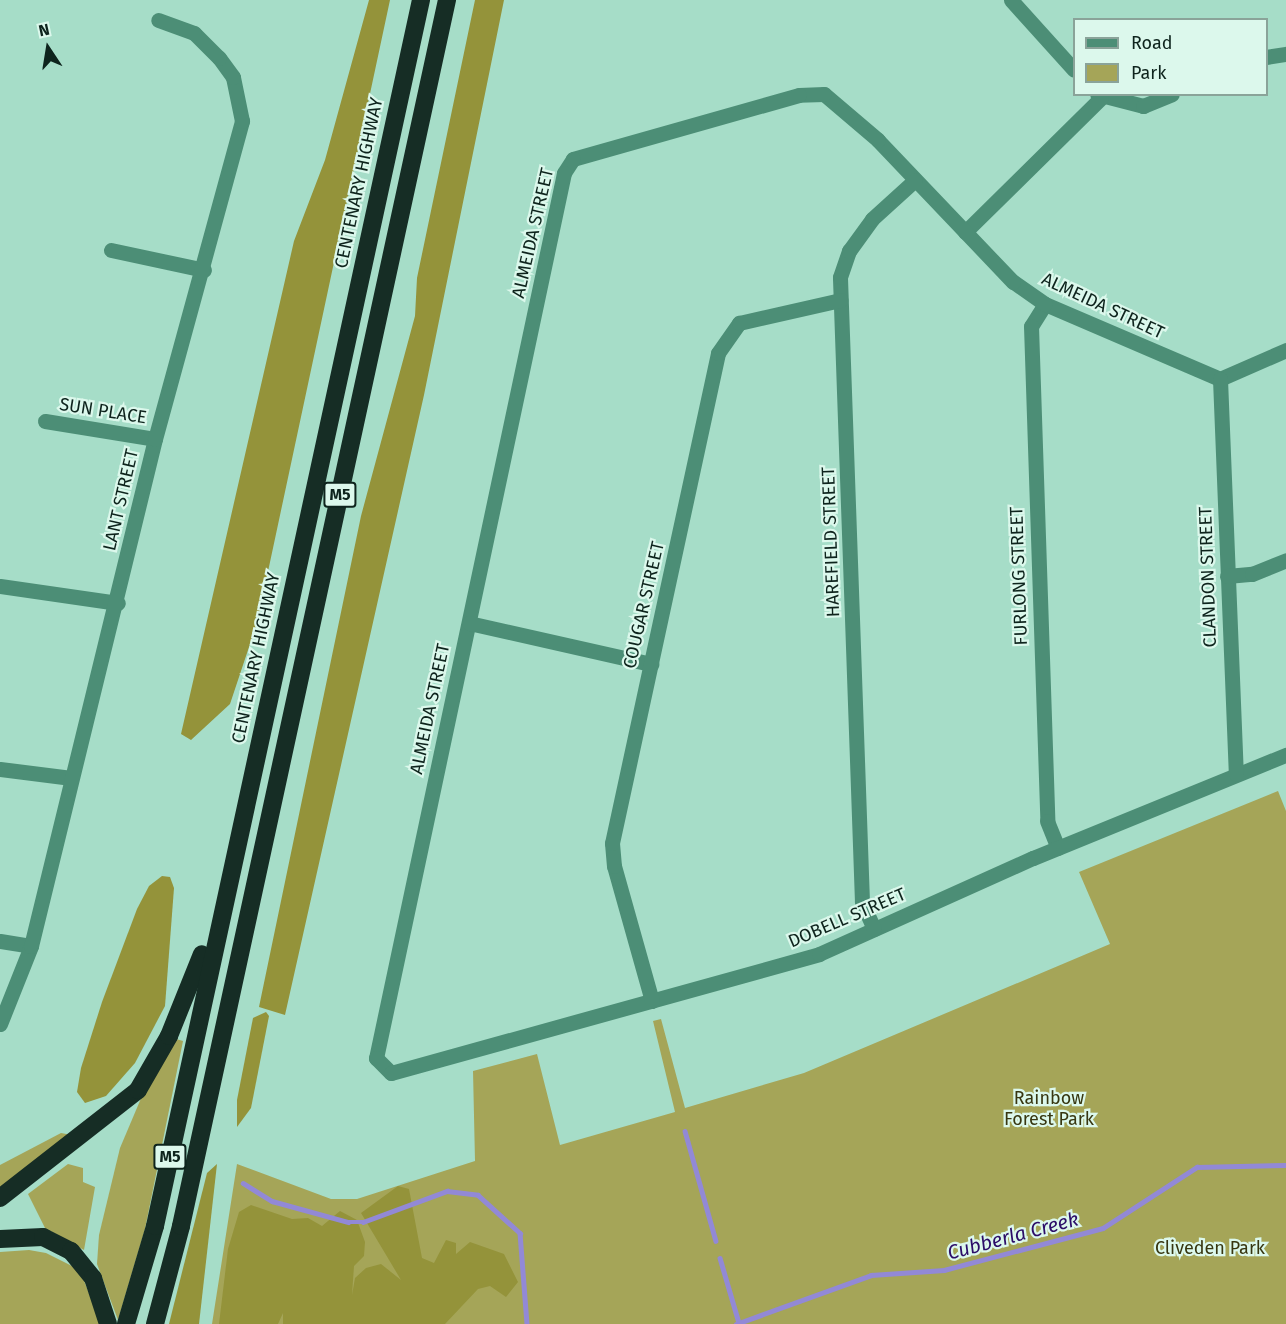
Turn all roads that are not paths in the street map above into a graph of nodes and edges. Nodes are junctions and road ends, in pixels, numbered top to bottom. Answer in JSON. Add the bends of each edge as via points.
{"nodes":[{"id":1,"x":420,"y":0,"type":"edge"},
{"id":2,"x":447,"y":0,"type":"edge"},
{"id":3,"x":1011,"y":0,"type":"edge"},
{"id":4,"x":158,"y":20,"type":"dead end"},
{"id":5,"x":1286,"y":54,"type":"edge"},
{"id":6,"x":1268,"y":57,"type":"edge"},
{"id":7,"x":1073,"y":69,"type":"edge"},
{"id":8,"x":1099,"y":96,"type":"edge"},
{"id":9,"x":1167,"y":96,"type":"edge"},
{"id":10,"x":915,"y":180,"type":"junction"},
{"id":11,"x":965,"y":232,"type":"junction"},
{"id":12,"x":111,"y":250,"type":"dead end"},
{"id":13,"x":204,"y":270,"type":"junction"},
{"id":14,"x":840,"y":300,"type":"junction"},
{"id":15,"x":1045,"y":304,"type":"junction"},
{"id":16,"x":1286,"y":350,"type":"edge"},
{"id":17,"x":1220,"y":379,"type":"junction"},
{"id":18,"x":45,"y":421,"type":"dead end"},
{"id":19,"x":155,"y":439,"type":"junction"},
{"id":20,"x":1286,"y":560,"type":"edge"},
{"id":21,"x":1227,"y":576,"type":"junction"},
{"id":22,"x":0,"y":586,"type":"edge"},
{"id":23,"x":118,"y":603,"type":"junction"},
{"id":24,"x":469,"y":623,"type":"junction"},
{"id":25,"x":651,"y":664,"type":"junction"},
{"id":26,"x":1286,"y":755,"type":"edge"},
{"id":27,"x":0,"y":769,"type":"edge"},
{"id":28,"x":1236,"y":774,"type":"junction"},
{"id":29,"x":71,"y":778,"type":"junction"},
{"id":30,"x":239,"y":838,"type":"junction"},
{"id":31,"x":1058,"y":848,"type":"junction"},
{"id":32,"x":873,"y":929,"type":"junction"},
{"id":33,"x":0,"y":941,"type":"edge"},
{"id":34,"x":31,"y":946,"type":"junction"},
{"id":35,"x":652,"y":1001,"type":"junction"},
{"id":36,"x":0,"y":1024,"type":"edge"},
{"id":37,"x":376,"y":1058,"type":"joint"},
{"id":38,"x":0,"y":1198,"type":"edge"},
{"id":39,"x":0,"y":1239,"type":"edge"},
{"id":40,"x":108,"y":1324,"type":"edge"},
{"id":41,"x":126,"y":1324,"type":"edge"},
{"id":42,"x":155,"y":1324,"type":"edge"}],
"edges":[{"from":1,"to":30,"type":"highway","name":"CENTENARY HIGHWAY","number":"M5"},
{"from":2,"to":42,"type":"highway","number":"M5","via":[[181,1226]]},
{"from":3,"to":7,"type":"street"},
{"from":4,"to":13,"type":"street","name":"LANT STREET","via":[[194,33],[233,77],[240,99],[242,121]]},
{"from":5,"to":6,"type":"street"},
{"from":8,"to":9,"type":"street","via":[[1143,106]]},
{"from":8,"to":11,"type":"street"},
{"from":10,"to":11,"type":"street","name":"ALMEIDA STREET"},
{"from":10,"to":14,"type":"street","name":"HAREFIELD STREET","via":[[872,219],[849,251],[840,277]]},
{"from":10,"to":24,"type":"street","name":"ALMEIDA STREET","via":[[834,99],[824,94],[799,95],[573,159],[564,172]]},
{"from":11,"to":15,"type":"street","name":"ALMEIDA STREET","via":[[1013,282]]},
{"from":12,"to":13,"type":"street"},
{"from":13,"to":19,"type":"street","name":"LANT STREET"},
{"from":14,"to":25,"type":"street","name":"COUGAR STREET","via":[[739,322],[721,347]]},
{"from":14,"to":32,"type":"street","name":"HAREFIELD STREET","via":[[862,902]]},
{"from":15,"to":17,"type":"street","name":"ALMEIDA STREET"},
{"from":15,"to":31,"type":"street","name":"FURLONG STREET","via":[[1031,326],[1047,821]]},
{"from":16,"to":17,"type":"street"},
{"from":17,"to":21,"type":"street","name":"CLANDON STREET"},
{"from":18,"to":19,"type":"street","name":"SUN PLACE"},
{"from":19,"to":23,"type":"street","name":"LANT STREET"},
{"from":20,"to":21,"type":"street","via":[[1252,574]]},
{"from":21,"to":28,"type":"street","name":"CLANDON STREET"},
{"from":22,"to":23,"type":"street"},
{"from":23,"to":29,"type":"street","name":"LANT STREET"},
{"from":24,"to":25,"type":"street"},
{"from":24,"to":37,"type":"street","name":"ALMEIDA STREET"},
{"from":25,"to":35,"type":"street","name":"COUGAR STREET","via":[[612,843],[614,866]]},
{"from":26,"to":28,"type":"street","name":"DOBELL STREET"},
{"from":27,"to":29,"type":"street"},
{"from":28,"to":31,"type":"street","name":"DOBELL STREET"},
{"from":29,"to":34,"type":"street","name":"LANT STREET"},
{"from":30,"to":38,"type":"highway","via":[[191,987],[138,1090]]},
{"from":30,"to":41,"type":"highway","name":"CENTENARY HIGHWAY","number":"M5","via":[[155,1226]]},
{"from":31,"to":32,"type":"street","name":"DOBELL STREET"},
{"from":32,"to":35,"type":"street","name":"DOBELL STREET","via":[[819,954]]},
{"from":33,"to":34,"type":"street"},
{"from":34,"to":36,"type":"street","name":"LANT STREET"},
{"from":35,"to":37,"type":"street","name":"DOBELL STREET","via":[[391,1073]]},
{"from":39,"to":40,"type":"highway","via":[[43,1237],[71,1251],[93,1278]]}]}
